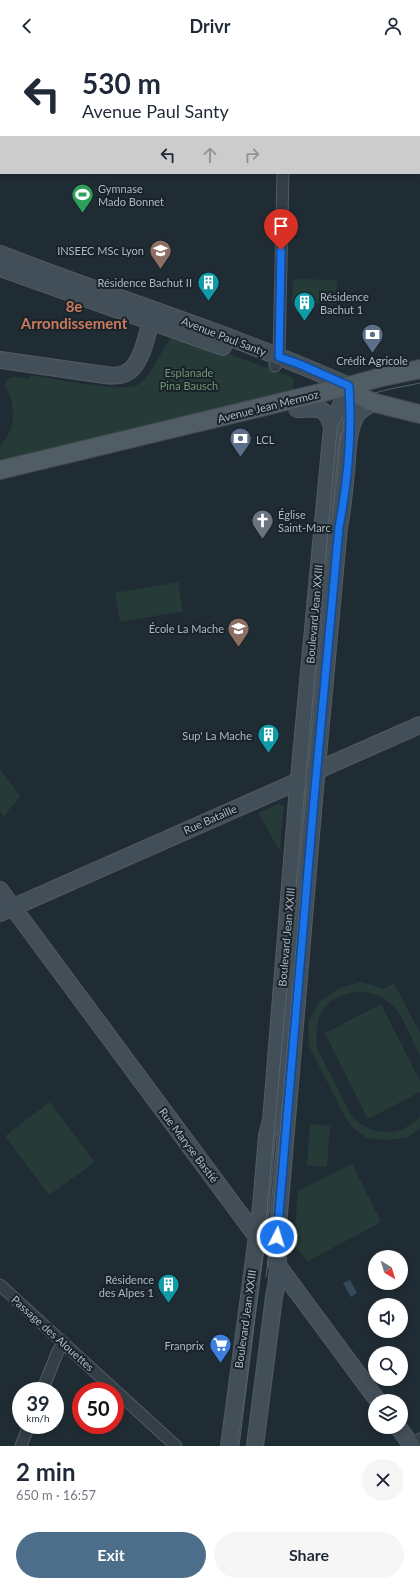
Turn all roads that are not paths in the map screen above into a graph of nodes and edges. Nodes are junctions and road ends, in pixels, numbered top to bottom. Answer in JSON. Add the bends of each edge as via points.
{"nodes":[{"id":1,"x":283,"y":174,"type":"edge"},
{"id":2,"x":0,"y":254,"type":"edge"},
{"id":3,"x":0,"y":268,"type":"edge"},
{"id":4,"x":152,"y":316,"type":"junction"},
{"id":5,"x":0,"y":360,"type":"edge"},
{"id":6,"x":277,"y":362,"type":"junction"},
{"id":7,"x":420,"y":370,"type":"edge"},
{"id":8,"x":349,"y":386,"type":"junction"},
{"id":9,"x":375,"y":403,"type":"junction"},
{"id":10,"x":297,"y":409,"type":"junction"},
{"id":11,"x":420,"y":414,"type":"edge"},
{"id":12,"x":332,"y":427,"type":"junction"},
{"id":13,"x":351,"y":430,"type":"junction"},
{"id":14,"x":0,"y":470,"type":"edge"},
{"id":15,"x":0,"y":479,"type":"edge"},
{"id":16,"x":420,"y":725,"type":"edge"},
{"id":17,"x":316,"y":772,"type":"junction"},
{"id":18,"x":299,"y":780,"type":"junction"},
{"id":19,"x":0,"y":890,"type":"edge"},
{"id":20,"x":6,"y":910,"type":"edge"},
{"id":21,"x":257,"y":1236,"type":"junction"},
{"id":22,"x":279,"y":1267,"type":"junction"},
{"id":23,"x":0,"y":1285,"type":"edge"},
{"id":24,"x":64,"y":1343,"type":"junction"},
{"id":25,"x":46,"y":1382,"type":"edge"},
{"id":26,"x":373,"y":1394,"type":"edge"},
{"id":27,"x":26,"y":1434,"type":"edge"},
{"id":28,"x":404,"y":1434,"type":"edge"},
{"id":29,"x":412,"y":1444,"type":"edge"},
{"id":30,"x":21,"y":1446,"type":"edge"},
{"id":31,"x":176,"y":1446,"type":"edge"},
{"id":32,"x":229,"y":1446,"type":"edge"},
{"id":33,"x":255,"y":1446,"type":"edge"}],
"edges":[{"from":1,"to":6,"type":"street"},
{"from":2,"to":4,"type":"main road","name":"Avenue Paul Santy"},
{"from":3,"to":4,"type":"main road","name":"Avenue Paul Santy"},
{"from":4,"to":5,"type":"main road","via":[[137,363],[125,373],[116,376]]},
{"from":4,"to":6,"type":"main road","name":"Avenue Paul Santy","via":[[190,322]]},
{"from":6,"to":8,"type":"main road","name":"Avenue Paul Santy","via":[[299,364]]},
{"from":7,"to":8,"type":"main road"},
{"from":8,"to":9,"type":"main road","via":[[362,398]]},
{"from":8,"to":10,"type":"main road","name":"Avenue Jean Mermoz"},
{"from":8,"to":12,"type":"main road","name":"Boulevard Jean XXIII"},
{"from":8,"to":13,"type":"main road","name":"Boulevard Jean XXIII"},
{"from":8,"to":14,"type":"main road","name":"Avenue Jean Mermoz"},
{"from":9,"to":11,"type":"main road"},
{"from":9,"to":13,"type":"main road","name":"Boulevard Jean XXIII","via":[[358,414]]},
{"from":10,"to":12,"type":"main road","via":[[325,411]]},
{"from":10,"to":15,"type":"main road","name":"Avenue Jean Mermoz"},
{"from":12,"to":18,"type":"main road","name":"Boulevard Jean XXIII"},
{"from":13,"to":17,"type":"main road","name":"Boulevard Jean XXIII"},
{"from":16,"to":17,"type":"main road","name":"Rue Bataille"},
{"from":17,"to":18,"type":"main road","name":"Rue Bataille"},
{"from":17,"to":22,"type":"main road","name":"Boulevard Jean XXIII","via":[[277,1237]]},
{"from":18,"to":20,"type":"main road","name":"Rue Bataille"},
{"from":18,"to":21,"type":"main road","name":"Boulevard Jean XXIII","via":[[275,1079]]},
{"from":19,"to":20,"type":"main road","name":"Rue Maryse Bastié"},
{"from":20,"to":21,"type":"main road","name":"Rue Maryse Bastié"},
{"from":21,"to":22,"type":"main road","name":"Rue Maryse Bastié"},
{"from":21,"to":32,"type":"main road","name":"Boulevard Jean XXIII"},
{"from":22,"to":26,"type":"main road","name":"Rue Maryse Bastié"},
{"from":22,"to":33,"type":"main road","name":"Boulevard Jean XXIII"},
{"from":23,"to":24,"type":"street","name":"Passage des Alouettes"},
{"from":24,"to":25,"type":"street","via":[[58,1351]]},
{"from":24,"to":31,"type":"street","name":"Passage des Alouettes"},
{"from":27,"to":30,"type":"street"},
{"from":28,"to":29,"type":"main road"}]}
